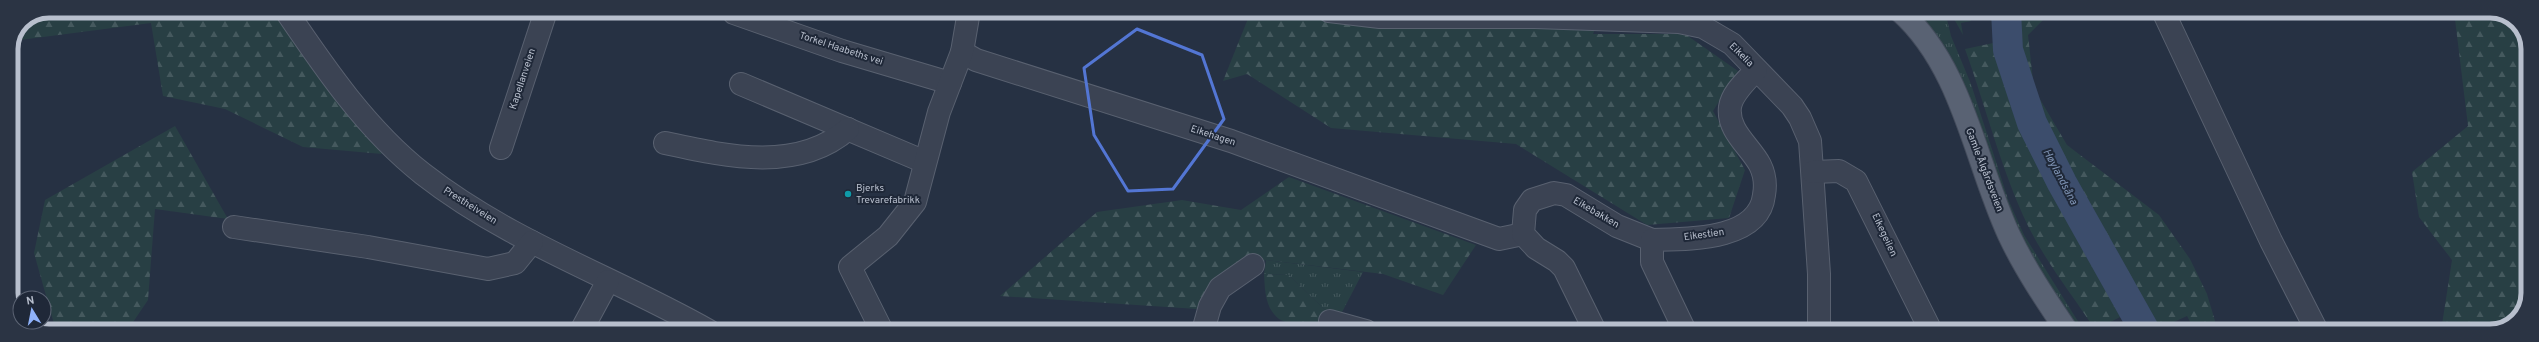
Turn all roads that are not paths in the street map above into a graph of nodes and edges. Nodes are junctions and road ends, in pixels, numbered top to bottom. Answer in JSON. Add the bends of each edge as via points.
{"nodes":[{"id":1,"x":291,"y":18,"type":"edge"},
{"id":2,"x":544,"y":18,"type":"edge"},
{"id":3,"x":748,"y":18,"type":"edge"},
{"id":4,"x":968,"y":18,"type":"edge"},
{"id":5,"x":1563,"y":18,"type":"edge"},
{"id":6,"x":1907,"y":18,"type":"edge"},
{"id":7,"x":2167,"y":18,"type":"edge"},
{"id":8,"x":962,"y":52,"type":"junction"},
{"id":9,"x":1756,"y":70,"type":"junction"},
{"id":10,"x":950,"y":83,"type":"junction"},
{"id":11,"x":741,"y":84,"type":"dead end"},
{"id":12,"x":848,"y":129,"type":"junction"},
{"id":13,"x":665,"y":143,"type":"dead end"},
{"id":14,"x":501,"y":148,"type":"dead end"},
{"id":15,"x":925,"y":162,"type":"junction"},
{"id":16,"x":1814,"y":172,"type":"junction"},
{"id":17,"x":234,"y":227,"type":"dead end"},
{"id":18,"x":1523,"y":234,"type":"junction"},
{"id":19,"x":1652,"y":240,"type":"junction"},
{"id":20,"x":532,"y":242,"type":"junction"},
{"id":21,"x":1253,"y":264,"type":"dead end"},
{"id":22,"x":608,"y":281,"type":"junction"},
{"id":23,"x":1330,"y":321,"type":"dead end"},
{"id":24,"x":585,"y":324,"type":"edge"},
{"id":25,"x":695,"y":324,"type":"edge"},
{"id":26,"x":878,"y":324,"type":"edge"},
{"id":27,"x":1205,"y":324,"type":"edge"},
{"id":28,"x":1341,"y":324,"type":"edge"},
{"id":29,"x":1592,"y":324,"type":"edge"},
{"id":30,"x":1682,"y":324,"type":"edge"},
{"id":31,"x":1818,"y":324,"type":"edge"},
{"id":32,"x":1928,"y":324,"type":"edge"},
{"id":33,"x":2062,"y":324,"type":"edge"},
{"id":34,"x":2313,"y":324,"type":"edge"}],
"edges":[{"from":1,"to":20,"type":"street","name":"Prestheiveien","via":[[364,119],[390,145],[453,197]]},
{"from":2,"to":14,"type":"street","name":"Kapellanveien"},
{"from":3,"to":10,"type":"street","name":"Torkel Haabeths vei","via":[[842,51]]},
{"from":4,"to":8,"type":"street"},
{"from":5,"to":9,"type":"street","name":"Eikelia","via":[[1679,22],[1704,27],[1732,44]]},
{"from":6,"to":33,"type":"main road","name":"Gamle Ålgårdsveien","via":[[1922,34],[1955,93],[2009,235],[2039,289]]},
{"from":7,"to":34,"type":"street","via":[[2271,241]]},
{"from":8,"to":10,"type":"street"},
{"from":8,"to":18,"type":"street","name":"Eikehagen","via":[[976,60],[1231,141],[1498,238]]},
{"from":9,"to":16,"type":"street","name":"Eikelia","via":[[1781,93],[1800,118],[1810,141]]},
{"from":9,"to":19,"type":"street","name":"Eikestien","via":[[1737,92],[1730,106],[1731,122],[1738,136],[1760,165],[1766,182],[1764,200],[1758,213],[1733,231],[1717,235]]},
{"from":10,"to":15,"type":"street"},
{"from":11,"to":12,"type":"street"},
{"from":12,"to":13,"type":"street","via":[[820,148],[774,157],[706,152]]},
{"from":12,"to":15,"type":"street"},
{"from":15,"to":26,"type":"street","via":[[915,202],[888,236],[850,267]]},
{"from":16,"to":31,"type":"street","name":"Eikelia","via":[[1819,274]]},
{"from":16,"to":32,"type":"street","name":"Eikegeilen","via":[[1839,171],[1856,181]]},
{"from":17,"to":20,"type":"street","via":[[368,247],[488,269],[515,263]]},
{"from":18,"to":19,"type":"street","name":"Eikebakken","via":[[1525,210],[1532,200],[1554,193],[1566,195],[1617,226]]},
{"from":18,"to":29,"type":"street","via":[[1536,248],[1558,261],[1564,268]]},
{"from":19,"to":30,"type":"street","via":[[1652,262]]},
{"from":20,"to":22,"type":"street","name":"Prestheiveien"},
{"from":21,"to":27,"type":"street","via":[[1220,288],[1210,306]]},
{"from":22,"to":24,"type":"street"},
{"from":22,"to":25,"type":"street","name":"Prestheiveien"},
{"from":23,"to":28,"type":"street"}]}
